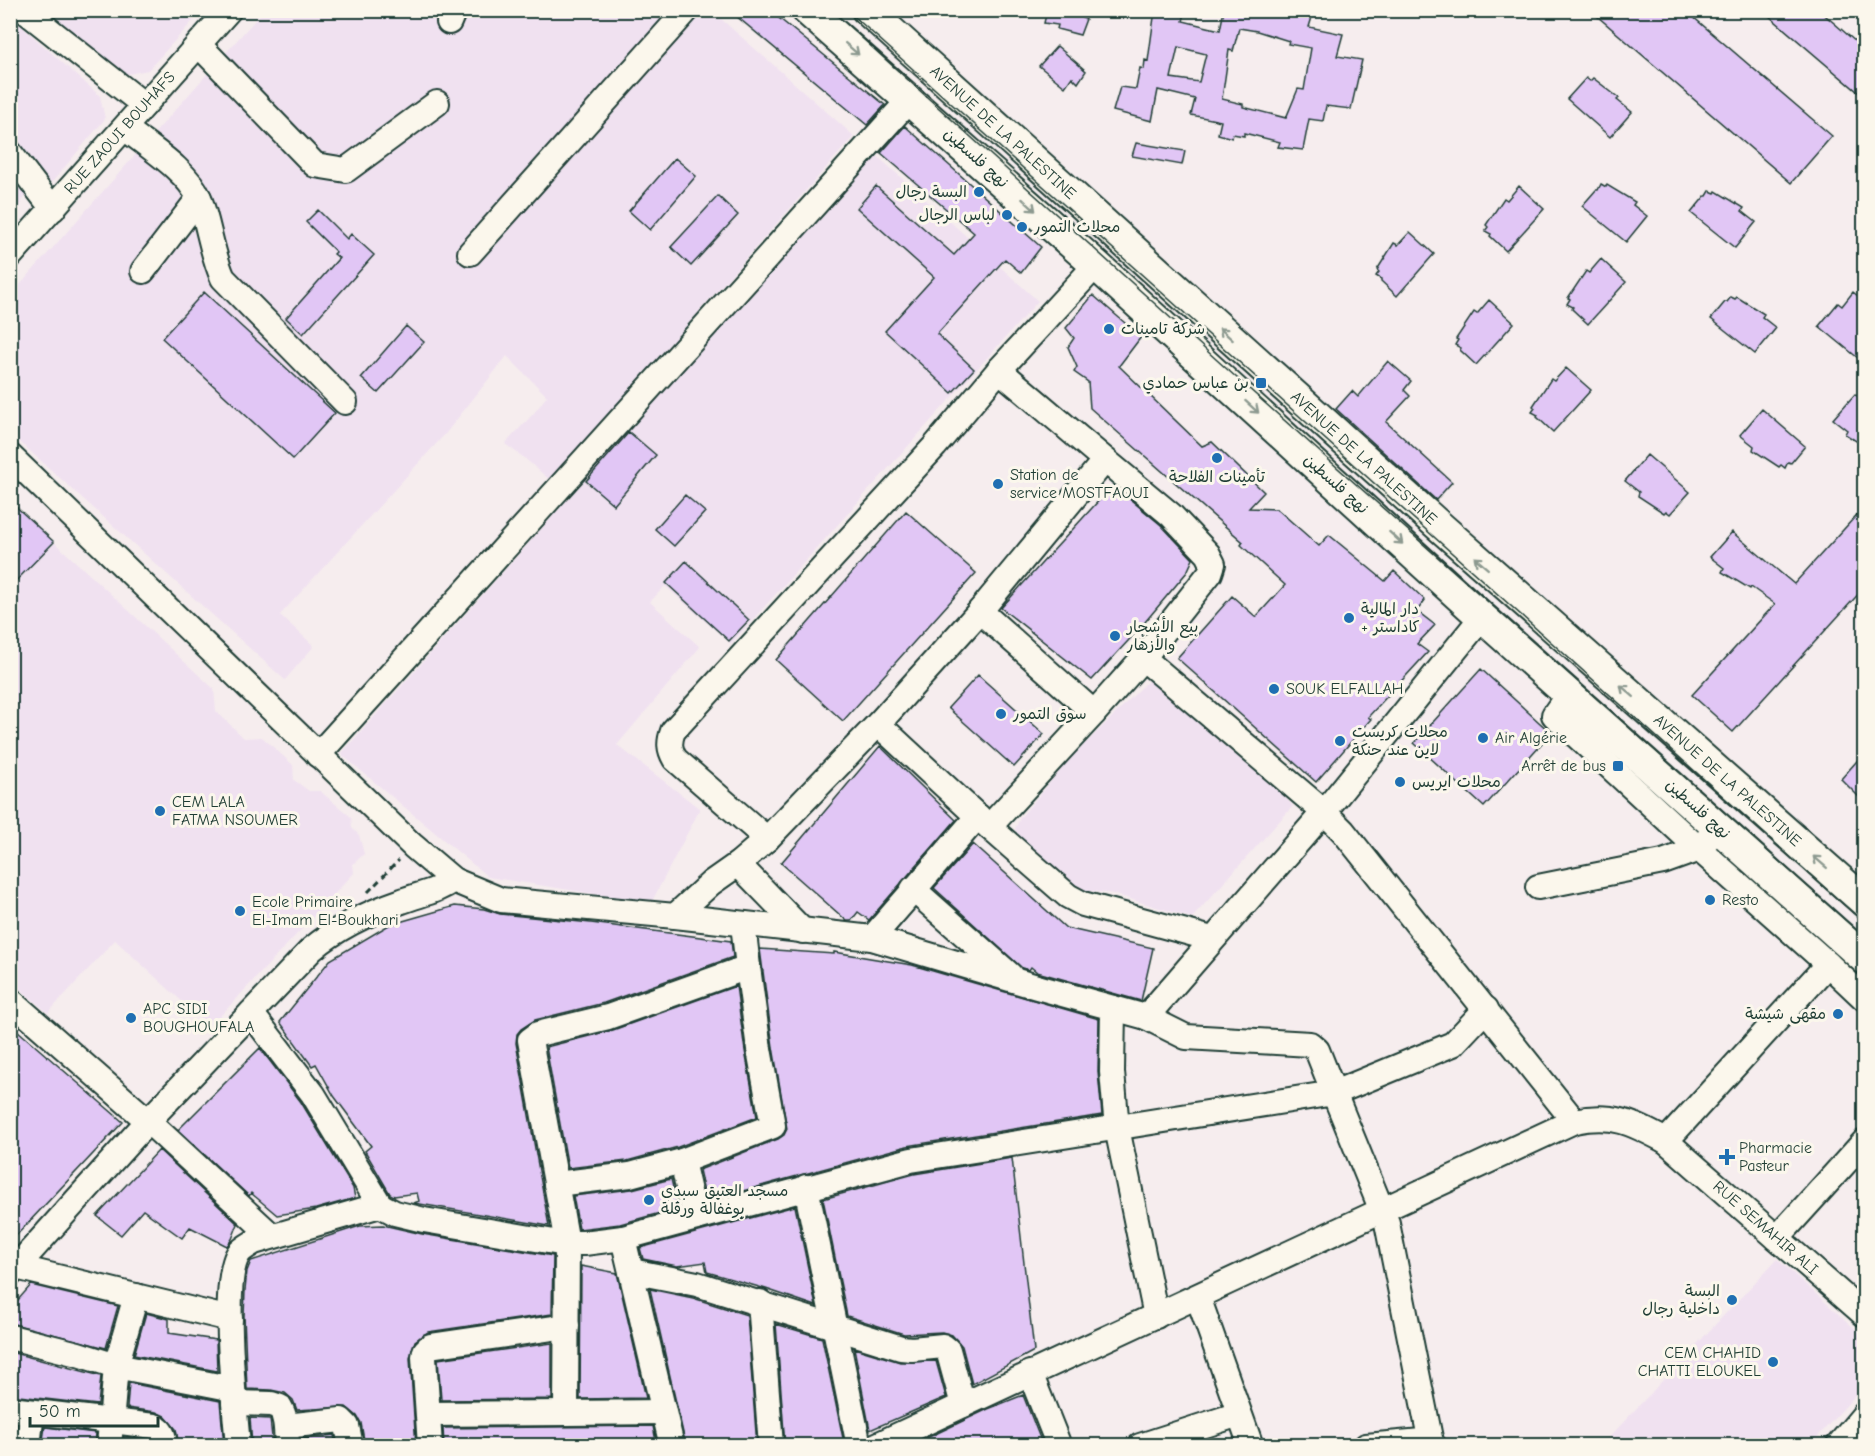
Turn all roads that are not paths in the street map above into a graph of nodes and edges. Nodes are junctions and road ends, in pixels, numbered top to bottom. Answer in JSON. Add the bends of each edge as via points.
{"nodes":[{"id":1,"x":24,"y":10,"type":"edge"},
{"id":2,"x":229,"y":10,"type":"edge"},
{"id":3,"x":687,"y":10,"type":"edge"},
{"id":4,"x":807,"y":10,"type":"edge"},
{"id":5,"x":867,"y":10,"type":"edge"},
{"id":6,"x":199,"y":45,"type":"junction"},
{"id":7,"x":910,"y":99,"type":"junction"},
{"id":8,"x":437,"y":103,"type":"dead end"},
{"id":9,"x":144,"y":105,"type":"junction"},
{"id":10,"x":125,"y":128,"type":"junction"},
{"id":11,"x":10,"y":153,"type":"edge"},
{"id":12,"x":199,"y":198,"type":"junction"},
{"id":13,"x":53,"y":208,"type":"junction"},
{"id":14,"x":470,"y":253,"type":"dead end"},
{"id":15,"x":10,"y":256,"type":"edge"},
{"id":16,"x":1096,"y":265,"type":"junction"},
{"id":17,"x":142,"y":271,"type":"dead end"},
{"id":18,"x":999,"y":370,"type":"junction"},
{"id":19,"x":345,"y":402,"type":"dead end"},
{"id":20,"x":10,"y":456,"type":"edge"},
{"id":21,"x":1105,"y":460,"type":"junction"},
{"id":22,"x":980,"y":612,"type":"junction"},
{"id":23,"x":1482,"y":617,"type":"junction"},
{"id":24,"x":1143,"y":658,"type":"junction"},
{"id":25,"x":1568,"y":695,"type":"junction"},
{"id":26,"x":1094,"y":714,"type":"junction"},
{"id":27,"x":878,"y":724,"type":"junction"},
{"id":28,"x":318,"y":754,"type":"junction"},
{"id":29,"x":1324,"y":812,"type":"junction"},
{"id":30,"x":984,"y":821,"type":"junction"},
{"id":31,"x":1718,"y":827,"type":"junction"},
{"id":32,"x":767,"y":839,"type":"junction"},
{"id":33,"x":1699,"y":849,"type":"junction"},
{"id":34,"x":738,"y":864,"type":"junction"},
{"id":35,"x":453,"y":880,"type":"junction"},
{"id":36,"x":1538,"y":887,"type":"dead end"},
{"id":37,"x":913,"y":889,"type":"junction"},
{"id":38,"x":1864,"y":901,"type":"edge"},
{"id":39,"x":675,"y":916,"type":"junction"},
{"id":40,"x":742,"y":924,"type":"junction"},
{"id":41,"x":803,"y":931,"type":"junction"},
{"id":42,"x":872,"y":938,"type":"junction"},
{"id":43,"x":1212,"y":939,"type":"junction"},
{"id":44,"x":1864,"y":958,"type":"edge"},
{"id":45,"x":1828,"y":964,"type":"junction"},
{"id":46,"x":748,"y":967,"type":"junction"},
{"id":47,"x":1016,"y":980,"type":"junction"},
{"id":48,"x":1864,"y":998,"type":"edge"},
{"id":49,"x":10,"y":1000,"type":"edge"},
{"id":50,"x":1113,"y":1008,"type":"junction"},
{"id":51,"x":1486,"y":1009,"type":"junction"},
{"id":52,"x":251,"y":1013,"type":"junction"},
{"id":53,"x":1146,"y":1017,"type":"junction"},
{"id":54,"x":1334,"y":1093,"type":"junction"},
{"id":55,"x":148,"y":1121,"type":"junction"},
{"id":56,"x":1574,"y":1121,"type":"junction"},
{"id":57,"x":1117,"y":1128,"type":"junction"},
{"id":58,"x":1666,"y":1141,"type":"junction"},
{"id":59,"x":1864,"y":1142,"type":"edge"},
{"id":60,"x":682,"y":1161,"type":"junction"},
{"id":61,"x":556,"y":1184,"type":"junction"},
{"id":62,"x":806,"y":1187,"type":"junction"},
{"id":63,"x":380,"y":1205,"type":"junction"},
{"id":64,"x":1381,"y":1210,"type":"junction"},
{"id":65,"x":695,"y":1218,"type":"junction"},
{"id":66,"x":272,"y":1236,"type":"junction"},
{"id":67,"x":623,"y":1238,"type":"junction"},
{"id":68,"x":1777,"y":1238,"type":"junction"},
{"id":69,"x":567,"y":1243,"type":"junction"},
{"id":70,"x":13,"y":1270,"type":"edge"},
{"id":71,"x":631,"y":1271,"type":"junction"},
{"id":72,"x":136,"y":1296,"type":"junction"},
{"id":73,"x":1198,"y":1297,"type":"junction"},
{"id":74,"x":760,"y":1302,"type":"junction"},
{"id":75,"x":1864,"y":1313,"type":"edge"},
{"id":76,"x":1156,"y":1316,"type":"junction"},
{"id":77,"x":230,"y":1319,"type":"junction"},
{"id":78,"x":567,"y":1326,"type":"junction"},
{"id":79,"x":835,"y":1326,"type":"junction"},
{"id":80,"x":10,"y":1337,"type":"edge"},
{"id":81,"x":116,"y":1366,"type":"junction"},
{"id":82,"x":1030,"y":1373,"type":"junction"},
{"id":83,"x":234,"y":1397,"type":"junction"},
{"id":84,"x":963,"y":1405,"type":"junction"},
{"id":85,"x":21,"y":1410,"type":"edge"},
{"id":86,"x":664,"y":1412,"type":"junction"},
{"id":87,"x":566,"y":1413,"type":"junction"},
{"id":88,"x":428,"y":1414,"type":"junction"},
{"id":89,"x":1239,"y":1414,"type":"junction"},
{"id":90,"x":111,"y":1421,"type":"junction"},
{"id":91,"x":1861,"y":1425,"type":"edge"},
{"id":92,"x":286,"y":1436,"type":"edge"},
{"id":93,"x":1432,"y":1444,"type":"edge"},
{"id":94,"x":28,"y":1446,"type":"edge"},
{"id":95,"x":109,"y":1446,"type":"edge"},
{"id":96,"x":165,"y":1446,"type":"edge"},
{"id":97,"x":237,"y":1446,"type":"edge"},
{"id":98,"x":351,"y":1446,"type":"edge"},
{"id":99,"x":430,"y":1446,"type":"edge"},
{"id":100,"x":672,"y":1446,"type":"edge"},
{"id":101,"x":771,"y":1446,"type":"edge"},
{"id":102,"x":859,"y":1446,"type":"edge"},
{"id":103,"x":875,"y":1446,"type":"edge"},
{"id":104,"x":1059,"y":1446,"type":"edge"},
{"id":105,"x":1140,"y":1446,"type":"edge"},
{"id":106,"x":1251,"y":1446,"type":"edge"},
{"id":107,"x":1366,"y":1446,"type":"edge"},
{"id":108,"x":1838,"y":1446,"type":"edge"}],
"edges":[{"from":1,"to":9,"type":"street"},
{"from":2,"to":6,"type":"street","name":"RUE ZAOUI BOUHAFS"},
{"from":3,"to":14,"type":"street"},
{"from":4,"to":7,"type":"main road","name":"نهج فلسطين","one_way":true},
{"from":38,"to":5,"type":"main road","name":"AVENUE DE LA PALESTINE","one_way":true,"via":[[1437,524]]},
{"from":6,"to":8,"type":"street","via":[[315,165],[346,170]]},
{"from":6,"to":9,"type":"street","name":"RUE ZAOUI BOUHAFS"},
{"from":7,"to":16,"type":"main road","name":"نهج فلسطين","one_way":true},
{"from":7,"to":28,"type":"street"},
{"from":9,"to":10,"type":"street","name":"RUE ZAOUI BOUHAFS"},
{"from":10,"to":12,"type":"street","via":[[188,179]]},
{"from":10,"to":13,"type":"street","name":"RUE ZAOUI BOUHAFS"},
{"from":11,"to":13,"type":"street"},
{"from":12,"to":17,"type":"street"},
{"from":12,"to":19,"type":"street","via":[[223,278]]},
{"from":13,"to":15,"type":"street","name":"RUE ZAOUI BOUHAFS"},
{"from":16,"to":18,"type":"street"},
{"from":16,"to":23,"type":"main road","name":"نهج فلسطين","one_way":true},
{"from":18,"to":21,"type":"street"},
{"from":18,"to":32,"type":"street","via":[[935,446],[673,731],[670,751],[675,759]]},
{"from":20,"to":28,"type":"street"},
{"from":21,"to":22,"type":"street"},
{"from":21,"to":24,"type":"street","via":[[1170,515],[1213,564]]},
{"from":22,"to":26,"type":"street"},
{"from":22,"to":27,"type":"street"},
{"from":23,"to":25,"type":"main road","name":"نهج فلسطين"},
{"from":23,"to":29,"type":"street"},
{"from":24,"to":26,"type":"street"},
{"from":24,"to":29,"type":"street"},
{"from":25,"to":31,"type":"main road","name":"نهج فلسطين"},
{"from":25,"to":33,"type":"street","via":[[1554,715]]},
{"from":26,"to":30,"type":"street"},
{"from":27,"to":30,"type":"street"},
{"from":27,"to":32,"type":"street"},
{"from":28,"to":35,"type":"street","via":[[412,846]]},
{"from":29,"to":43,"type":"street"},
{"from":29,"to":51,"type":"street"},
{"from":30,"to":37,"type":"street"},
{"from":30,"to":43,"type":"street","via":[[1068,896],[1083,904]]},
{"from":31,"to":33,"type":"street"},
{"from":31,"to":44,"type":"main road","name":"نهج فلسطين"},
{"from":32,"to":34,"type":"street"},
{"from":33,"to":36,"type":"street","via":[[1663,862]]},
{"from":33,"to":45,"type":"street"},
{"from":34,"to":39,"type":"street"},
{"from":34,"to":41,"type":"street"},
{"from":35,"to":39,"type":"street","via":[[501,900]]},
{"from":35,"to":52,"type":"street","via":[[428,894],[380,909],[325,938]]},
{"from":37,"to":42,"type":"street"},
{"from":37,"to":47,"type":"street"},
{"from":39,"to":40,"type":"street"},
{"from":40,"to":41,"type":"street"},
{"from":40,"to":46,"type":"street"},
{"from":41,"to":42,"type":"street"},
{"from":42,"to":47,"type":"street"},
{"from":43,"to":53,"type":"street"},
{"from":45,"to":48,"type":"street"},
{"from":45,"to":58,"type":"street"},
{"from":46,"to":60,"type":"street","via":[[774,1124]]},
{"from":46,"to":61,"type":"street","via":[[530,1040]]},
{"from":47,"to":50,"type":"street"},
{"from":49,"to":55,"type":"street"},
{"from":50,"to":53,"type":"street"},
{"from":50,"to":57,"type":"street","via":[[1112,1072]]},
{"from":51,"to":54,"type":"street","via":[[1453,1044]]},
{"from":51,"to":56,"type":"street"},
{"from":52,"to":55,"type":"street"},
{"from":52,"to":63,"type":"street","via":[[313,1094]]},
{"from":53,"to":54,"type":"street","via":[[1186,1037],[1310,1044],[1317,1050]]},
{"from":54,"to":57,"type":"street"},
{"from":54,"to":64,"type":"street"},
{"from":55,"to":66,"type":"street"},
{"from":55,"to":70,"type":"street"},
{"from":56,"to":58,"type":"street","name":"RUE SEMAHIR ALI","via":[[1596,1117],[1621,1120]]},
{"from":56,"to":64,"type":"street","name":"RUE SEMAHIR ALI"},
{"from":57,"to":62,"type":"street","via":[[911,1160]]},
{"from":57,"to":76,"type":"street"},
{"from":58,"to":68,"type":"street","name":"RUE SEMAHIR ALI"},
{"from":59,"to":68,"type":"street"},
{"from":60,"to":61,"type":"street","via":[[622,1176]]},
{"from":60,"to":65,"type":"street"},
{"from":61,"to":69,"type":"street"},
{"from":62,"to":65,"type":"street"},
{"from":62,"to":79,"type":"street"},
{"from":63,"to":66,"type":"street"},
{"from":63,"to":69,"type":"street","via":[[423,1220]]},
{"from":64,"to":73,"type":"street","name":"RUE SEMAHIR ALI"},
{"from":64,"to":93,"type":"street","via":[[1387,1222]]},
{"from":65,"to":67,"type":"street"},
{"from":66,"to":77,"type":"street","via":[[239,1253],[231,1274]]},
{"from":67,"to":69,"type":"street"},
{"from":67,"to":71,"type":"street"},
{"from":68,"to":75,"type":"street","name":"RUE SEMAHIR ALI"},
{"from":69,"to":78,"type":"street"},
{"from":70,"to":72,"type":"street"},
{"from":71,"to":74,"type":"street"},
{"from":71,"to":86,"type":"street"},
{"from":72,"to":77,"type":"street"},
{"from":72,"to":81,"type":"street"},
{"from":73,"to":76,"type":"street","name":"RUE SEMAHIR ALI"},
{"from":73,"to":89,"type":"street"},
{"from":74,"to":79,"type":"street"},
{"from":74,"to":101,"type":"street"},
{"from":76,"to":82,"type":"street","name":"RUE SEMAHIR ALI"},
{"from":77,"to":83,"type":"street"},
{"from":78,"to":87,"type":"street"},
{"from":78,"to":88,"type":"street","via":[[430,1346],[424,1357]]},
{"from":79,"to":84,"type":"street","via":[[901,1348],[946,1347]]},
{"from":79,"to":102,"type":"street"},
{"from":80,"to":81,"type":"street"},
{"from":81,"to":83,"type":"street","via":[[224,1387]]},
{"from":81,"to":90,"type":"street"},
{"from":82,"to":84,"type":"street","name":"RUE SEMAHIR ALI"},
{"from":82,"to":104,"type":"street"},
{"from":83,"to":92,"type":"street","via":[[276,1405],[282,1410]]},
{"from":83,"to":97,"type":"street"},
{"from":84,"to":103,"type":"street","name":"RUE SEMAHIR ALI"},
{"from":85,"to":90,"type":"street"},
{"from":85,"to":94,"type":"street"},
{"from":86,"to":87,"type":"street"},
{"from":86,"to":100,"type":"street"},
{"from":87,"to":88,"type":"street"},
{"from":88,"to":99,"type":"street"},
{"from":89,"to":105,"type":"street"},
{"from":89,"to":106,"type":"street"},
{"from":90,"to":95,"type":"street"},
{"from":90,"to":96,"type":"street","via":[[154,1426],[164,1436]]},
{"from":91,"to":108,"type":"street"},
{"from":92,"to":98,"type":"street","via":[[341,1420],[347,1426]]},
{"from":93,"to":107,"type":"street","via":[[1422,1441]]}]}
